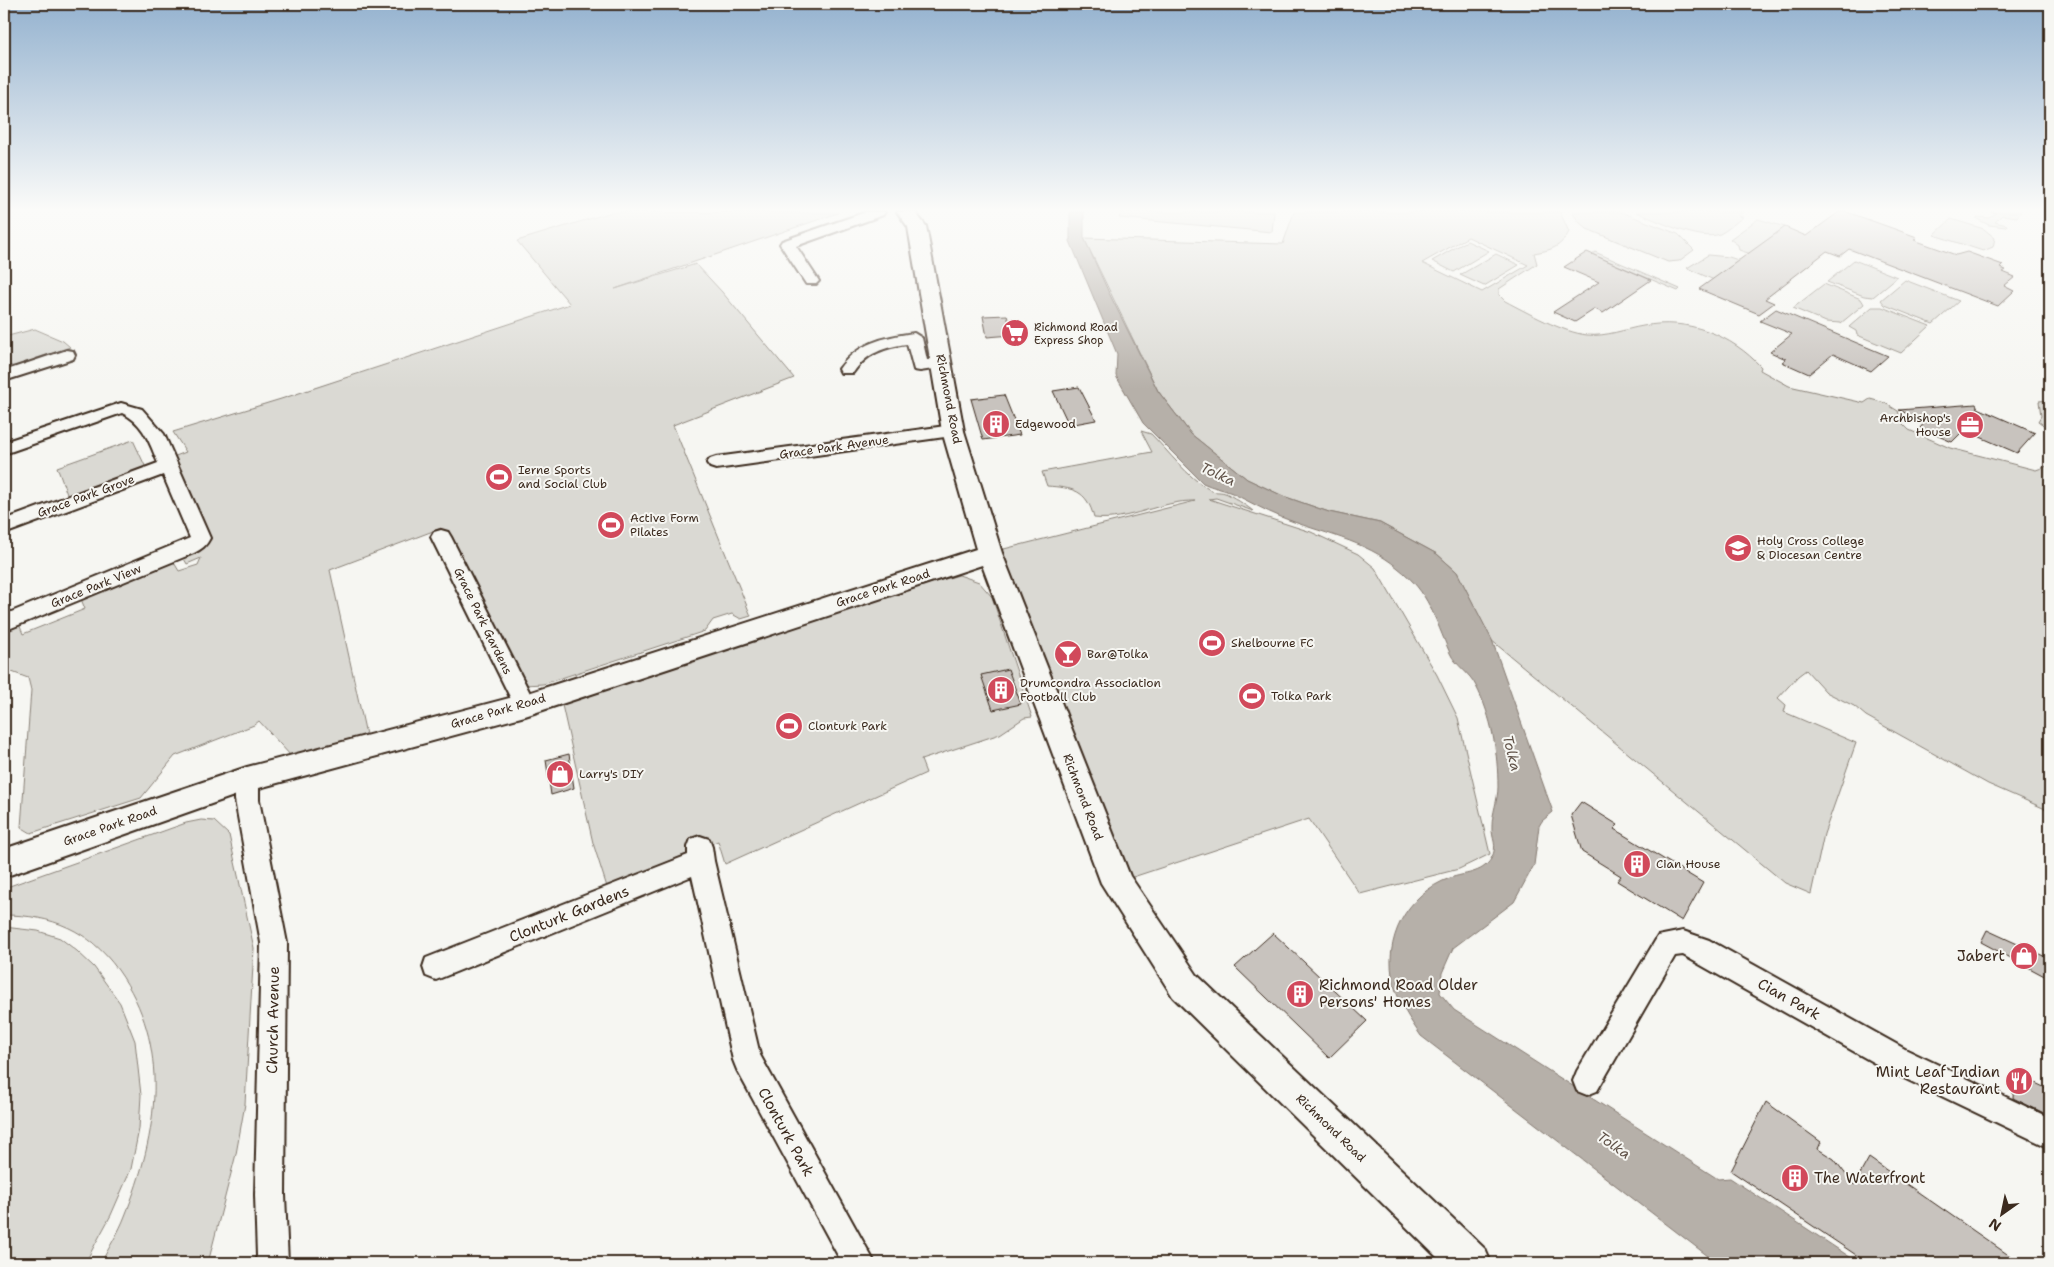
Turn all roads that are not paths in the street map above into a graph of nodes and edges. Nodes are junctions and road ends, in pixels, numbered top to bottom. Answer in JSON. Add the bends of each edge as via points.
{"nodes":[{"id":1,"x":805,"y":271,"type":"edge"},
{"id":2,"x":925,"y":271,"type":"edge"},
{"id":3,"x":811,"y":281,"type":"dead end"},
{"id":4,"x":67,"y":356,"type":"dead end"},
{"id":5,"x":941,"y":363,"type":"junction"},
{"id":6,"x":847,"y":369,"type":"dead end"},
{"id":7,"x":4,"y":374,"type":"edge"},
{"id":8,"x":953,"y":431,"type":"junction"},
{"id":9,"x":4,"y":448,"type":"edge"},
{"id":10,"x":716,"y":463,"type":"dead end"},
{"id":11,"x":168,"y":466,"type":"junction"},
{"id":12,"x":4,"y":527,"type":"edge"},
{"id":13,"x":441,"y":537,"type":"dead end"},
{"id":14,"x":990,"y":553,"type":"junction"},
{"id":15,"x":4,"y":623,"type":"edge"},
{"id":16,"x":525,"y":705,"type":"junction"},
{"id":17,"x":247,"y":778,"type":"junction"},
{"id":18,"x":701,"y":854,"type":"joint"},
{"id":19,"x":4,"y":862,"type":"edge"},
{"id":20,"x":436,"y":968,"type":"dead end"},
{"id":21,"x":1587,"y":1081,"type":"dead end"},
{"id":22,"x":2050,"y":1133,"type":"edge"},
{"id":23,"x":272,"y":1262,"type":"edge"},
{"id":24,"x":859,"y":1263,"type":"edge"},
{"id":25,"x":1471,"y":1263,"type":"edge"}],
"edges":[{"from":1,"to":3,"type":"street"},
{"from":2,"to":5,"type":"street","name":"Richmond Road"},
{"from":4,"to":7,"type":"street"},
{"from":5,"to":6,"type":"street","via":[[920,366],[914,338],[878,344]]},
{"from":5,"to":8,"type":"street","name":"Richmond Road"},
{"from":8,"to":10,"type":"street","name":"Grace Park Avenue"},
{"from":8,"to":14,"type":"street","name":"Richmond Road"},
{"from":9,"to":11,"type":"street","via":[[120,408],[130,409],[152,429]]},
{"from":11,"to":12,"type":"street","name":"Grace Park Grove"},
{"from":11,"to":15,"type":"street","name":"Grace Park View","via":[[200,538],[198,542]]},
{"from":13,"to":16,"type":"street","name":"Grace Park Gardens"},
{"from":14,"to":16,"type":"street","name":"Grace Park Road"},
{"from":14,"to":25,"type":"street","name":"Richmond Road","via":[[1117,883],[1185,986]]},
{"from":16,"to":17,"type":"street","name":"Grace Park Road"},
{"from":17,"to":19,"type":"street","name":"Grace Park Road"},
{"from":17,"to":23,"type":"street","name":"Church Avenue","via":[[247,800],[274,943]]},
{"from":18,"to":20,"type":"street","name":"Clonturk Gardens"},
{"from":18,"to":24,"type":"street","name":"Clonturk Park","via":[[747,1060]]},
{"from":21,"to":22,"type":"street","name":"Cian Park","via":[[1667,945],[1683,943],[1700,948],[1895,1059]]}]}
